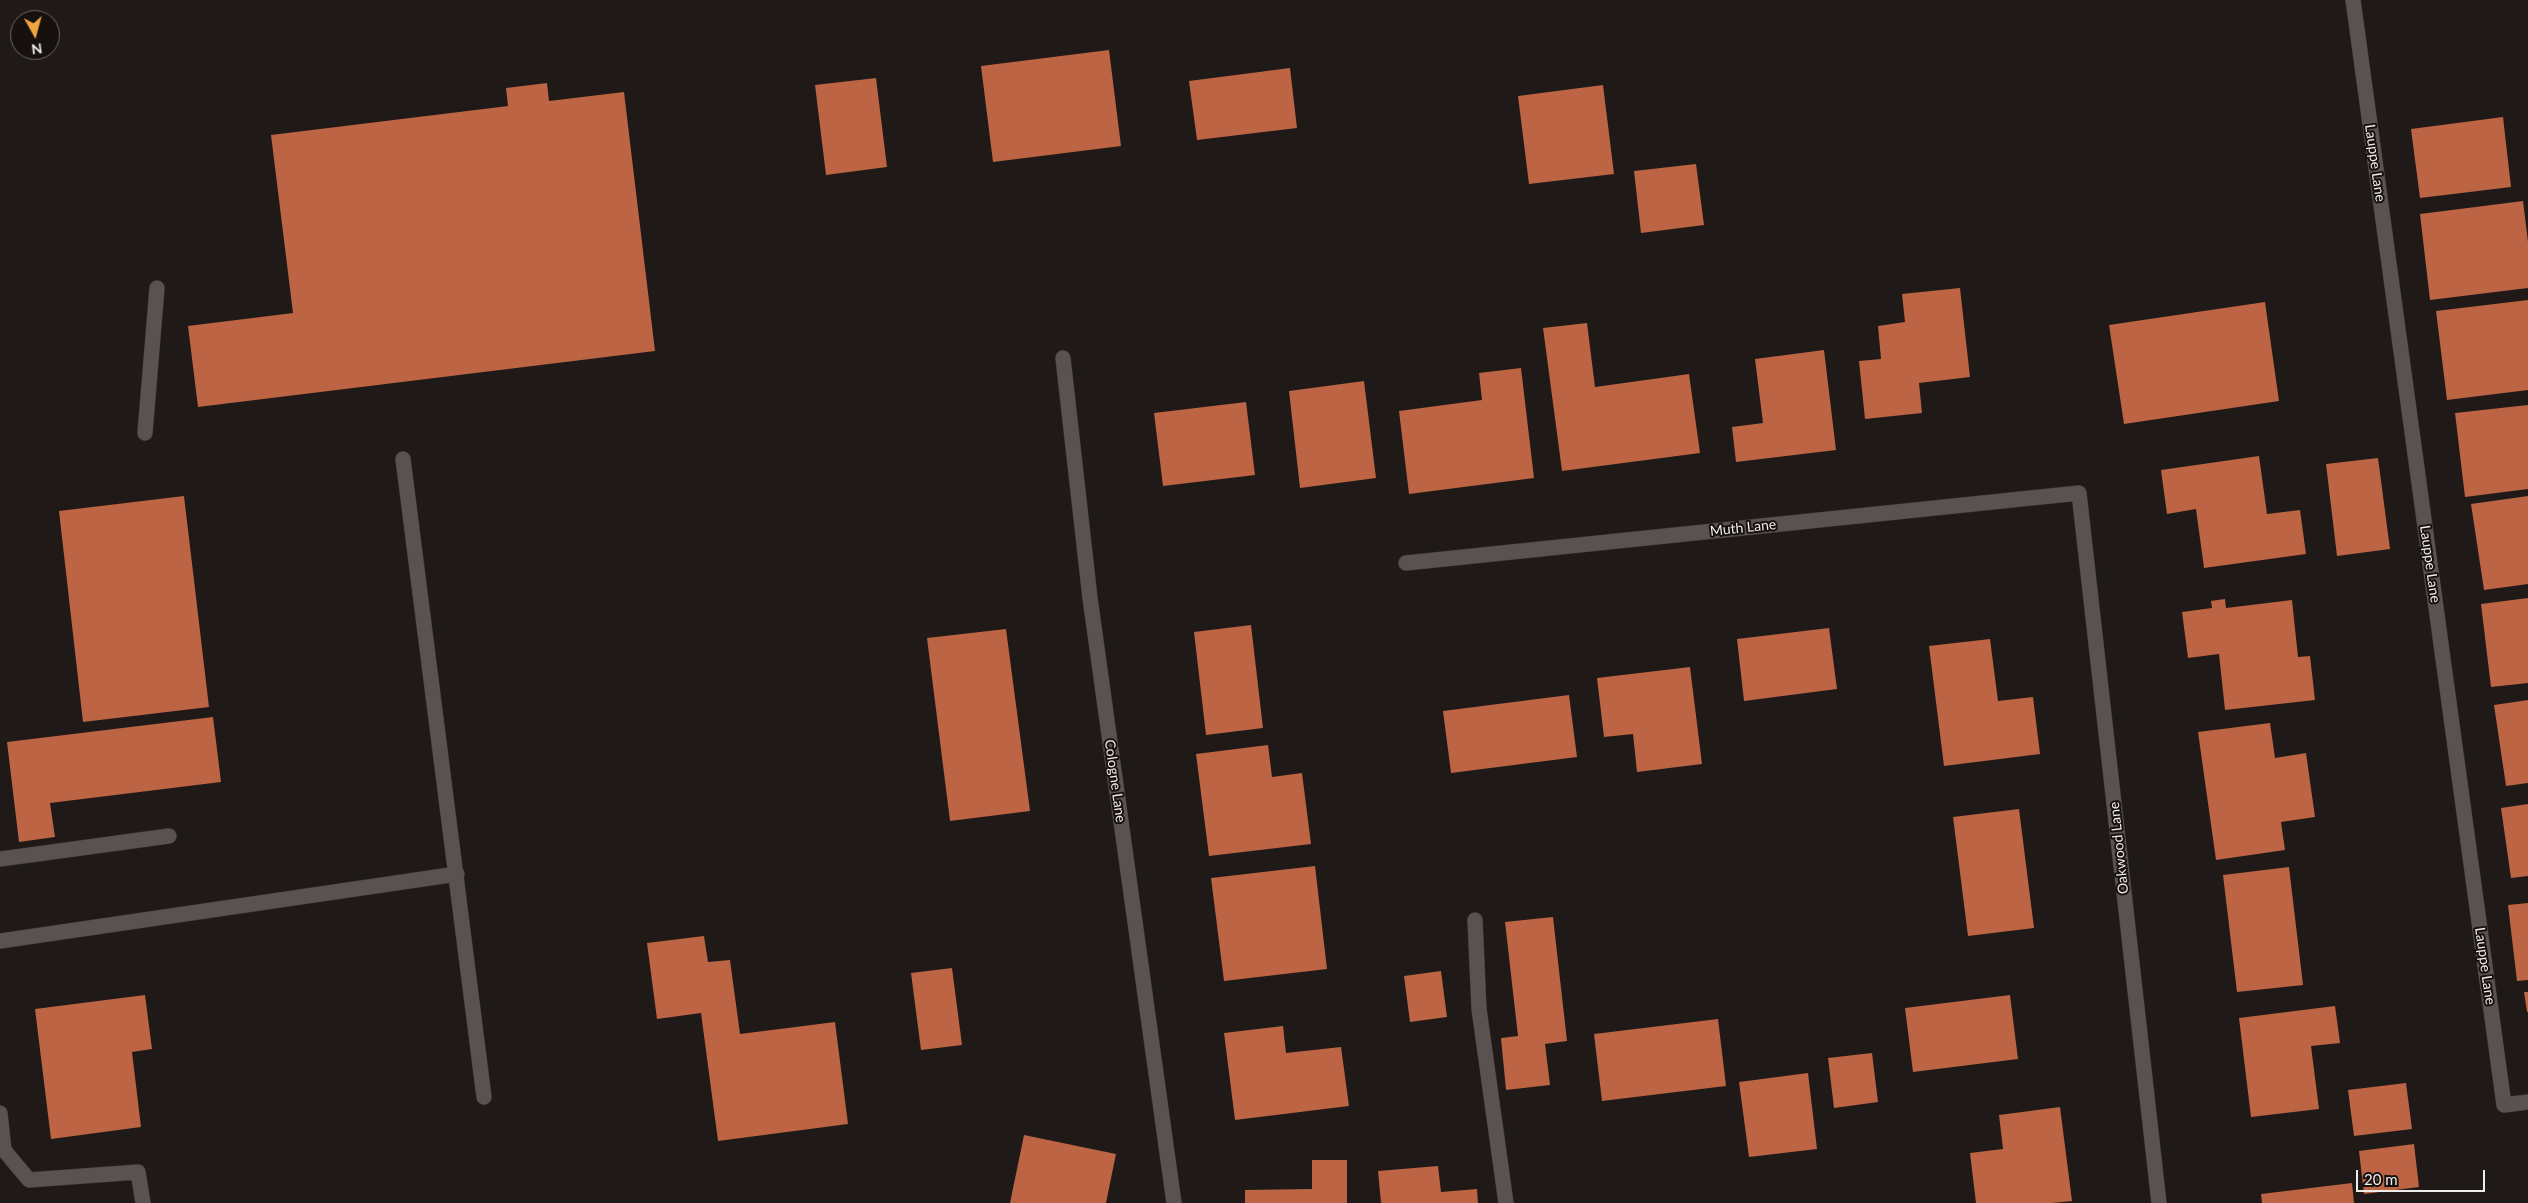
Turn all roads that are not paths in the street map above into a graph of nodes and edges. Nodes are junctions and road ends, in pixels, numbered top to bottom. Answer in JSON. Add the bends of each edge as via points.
{"nodes":[{"id":1,"x":2352,"y":0,"type":"edge"},
{"id":2,"x":156,"y":288,"type":"dead end"},
{"id":3,"x":1063,"y":358,"type":"dead end"},
{"id":4,"x":145,"y":433,"type":"dead end"},
{"id":5,"x":403,"y":459,"type":"dead end"},
{"id":6,"x":2079,"y":493,"type":"joint"},
{"id":7,"x":1406,"y":563,"type":"dead end"},
{"id":8,"x":169,"y":836,"type":"dead end"},
{"id":9,"x":0,"y":859,"type":"edge"},
{"id":10,"x":457,"y":874,"type":"junction"},
{"id":11,"x":1475,"y":920,"type":"dead end"},
{"id":12,"x":0,"y":941,"type":"edge"},
{"id":13,"x":484,"y":1097,"type":"dead end"},
{"id":14,"x":2528,"y":1102,"type":"edge"},
{"id":15,"x":0,"y":1113,"type":"edge"},
{"id":16,"x":143,"y":1203,"type":"edge"},
{"id":17,"x":1174,"y":1203,"type":"edge"},
{"id":18,"x":1506,"y":1203,"type":"edge"},
{"id":19,"x":2159,"y":1203,"type":"edge"}],
"edges":[{"from":1,"to":14,"type":"street","name":"Lauppe Lane","via":[[2504,1105]]},
{"from":2,"to":4,"type":"street"},
{"from":3,"to":17,"type":"street","name":"Cologne Lane","via":[[1090,598]]},
{"from":5,"to":10,"type":"street"},
{"from":6,"to":7,"type":"street","name":"Muth Lane"},
{"from":6,"to":19,"type":"street","name":"Oakwood Lane"},
{"from":8,"to":9,"type":"street"},
{"from":10,"to":12,"type":"street"},
{"from":10,"to":13,"type":"street"},
{"from":11,"to":18,"type":"street","via":[[1479,1009]]},
{"from":15,"to":16,"type":"street","via":[[4,1150],[29,1180],[138,1172]]}]}
